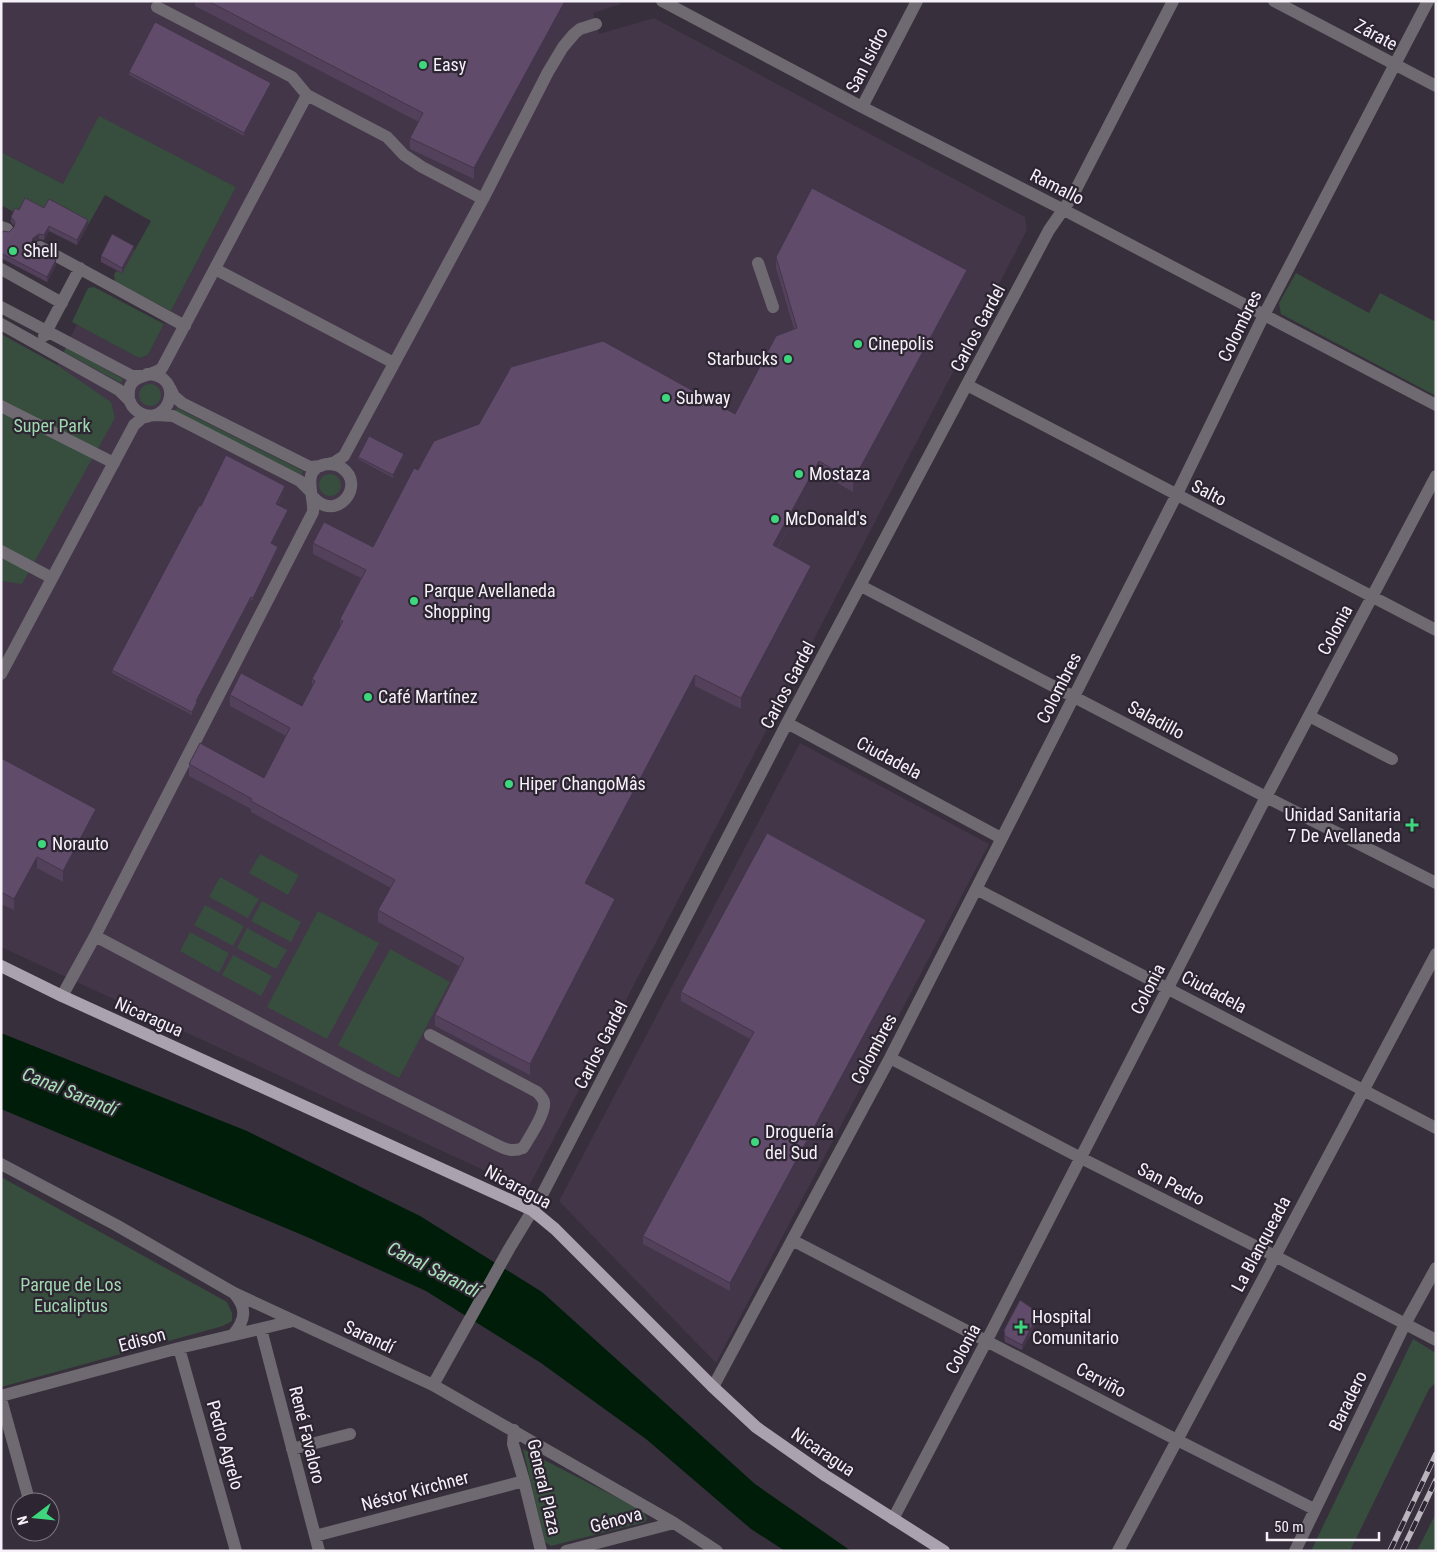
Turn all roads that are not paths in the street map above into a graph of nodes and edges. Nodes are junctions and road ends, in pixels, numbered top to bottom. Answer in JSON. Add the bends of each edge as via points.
{"nodes":[{"id":1,"x":917,"y":1,"type":"edge"},
{"id":2,"x":1173,"y":1,"type":"edge"},
{"id":3,"x":1274,"y":1,"type":"edge"},
{"id":4,"x":1428,"y":1,"type":"edge"},
{"id":5,"x":664,"y":2,"type":"edge"},
{"id":6,"x":157,"y":7,"type":"dead end"},
{"id":7,"x":596,"y":24,"type":"dead end"},
{"id":8,"x":1395,"y":65,"type":"junction"},
{"id":9,"x":1436,"y":86,"type":"edge"},
{"id":10,"x":307,"y":95,"type":"junction"},
{"id":11,"x":862,"y":108,"type":"junction"},
{"id":12,"x":483,"y":199,"type":"junction"},
{"id":13,"x":1064,"y":210,"type":"junction"},
{"id":14,"x":40,"y":247,"type":"dead end"},
{"id":15,"x":758,"y":264,"type":"dead end"},
{"id":16,"x":80,"y":268,"type":"junction"},
{"id":17,"x":1,"y":269,"type":"edge"},
{"id":18,"x":215,"y":269,"type":"junction"},
{"id":19,"x":62,"y":303,"type":"junction"},
{"id":20,"x":1,"y":307,"type":"edge"},
{"id":21,"x":773,"y":307,"type":"dead end"},
{"id":22,"x":1264,"y":315,"type":"junction"},
{"id":23,"x":1,"y":324,"type":"edge"},
{"id":24,"x":185,"y":326,"type":"junction"},
{"id":25,"x":47,"y":330,"type":"junction"},
{"id":26,"x":39,"y":345,"type":"junction"},
{"id":27,"x":394,"y":363,"type":"junction"},
{"id":28,"x":162,"y":368,"type":"junction"},
{"id":29,"x":144,"y":375,"type":"junction"},
{"id":30,"x":168,"y":385,"type":"junction"},
{"id":31,"x":967,"y":385,"type":"junction"},
{"id":32,"x":130,"y":402,"type":"junction"},
{"id":33,"x":1436,"y":405,"type":"edge"},
{"id":34,"x":1,"y":406,"type":"edge"},
{"id":35,"x":153,"y":415,"type":"junction"},
{"id":36,"x":134,"y":425,"type":"junction"},
{"id":37,"x":344,"y":456,"type":"junction"},
{"id":38,"x":114,"y":463,"type":"junction"},
{"id":39,"x":324,"y":465,"type":"junction"},
{"id":40,"x":346,"y":472,"type":"junction"},
{"id":41,"x":1436,"y":476,"type":"edge"},
{"id":42,"x":311,"y":494,"type":"junction"},
{"id":43,"x":1176,"y":496,"type":"junction"},
{"id":44,"x":327,"y":506,"type":"junction"},
{"id":45,"x":313,"y":512,"type":"junction"},
{"id":46,"x":1,"y":552,"type":"edge"},
{"id":47,"x":52,"y":578,"type":"junction"},
{"id":48,"x":861,"y":586,"type":"junction"},
{"id":49,"x":1372,"y":598,"type":"junction"},
{"id":50,"x":1436,"y":630,"type":"edge"},
{"id":51,"x":1,"y":674,"type":"edge"},
{"id":52,"x":1074,"y":697,"type":"junction"},
{"id":53,"x":1308,"y":716,"type":"junction"},
{"id":54,"x":787,"y":723,"type":"junction"},
{"id":55,"x":1392,"y":759,"type":"dead end"},
{"id":56,"x":1266,"y":797,"type":"junction"},
{"id":57,"x":1001,"y":838,"type":"junction"},
{"id":58,"x":1436,"y":883,"type":"edge"},
{"id":59,"x":976,"y":888,"type":"junction"},
{"id":60,"x":95,"y":936,"type":"junction"},
{"id":61,"x":1436,"y":954,"type":"edge"},
{"id":62,"x":1,"y":966,"type":"edge"},
{"id":63,"x":1168,"y":988,"type":"junction"},
{"id":64,"x":62,"y":996,"type":"junction"},
{"id":65,"x":430,"y":1035,"type":"dead end"},
{"id":66,"x":890,"y":1058,"type":"junction"},
{"id":67,"x":1363,"y":1090,"type":"junction"},
{"id":68,"x":1436,"y":1128,"type":"edge"},
{"id":69,"x":1081,"y":1158,"type":"junction"},
{"id":70,"x":1,"y":1164,"type":"edge"},
{"id":71,"x":532,"y":1210,"type":"junction"},
{"id":72,"x":792,"y":1240,"type":"junction"},
{"id":73,"x":1275,"y":1256,"type":"junction"},
{"id":74,"x":1436,"y":1268,"type":"edge"},
{"id":75,"x":234,"y":1292,"type":"junction"},
{"id":76,"x":293,"y":1321,"type":"junction"},
{"id":77,"x":1405,"y":1324,"type":"junction"},
{"id":78,"x":261,"y":1329,"type":"junction"},
{"id":79,"x":233,"y":1335,"type":"junction"},
{"id":80,"x":987,"y":1340,"type":"junction"},
{"id":81,"x":1436,"y":1340,"type":"edge"},
{"id":82,"x":179,"y":1348,"type":"junction"},
{"id":83,"x":433,"y":1385,"type":"junction"},
{"id":84,"x":713,"y":1387,"type":"junction"},
{"id":85,"x":1,"y":1397,"type":"edge"},
{"id":86,"x":514,"y":1430,"type":"junction"},
{"id":87,"x":350,"y":1434,"type":"dead end"},
{"id":88,"x":1177,"y":1440,"type":"junction"},
{"id":89,"x":292,"y":1449,"type":"junction"},
{"id":90,"x":524,"y":1481,"type":"junction"},
{"id":91,"x":27,"y":1492,"type":"edge"},
{"id":92,"x":1314,"y":1509,"type":"junction"},
{"id":93,"x":893,"y":1519,"type":"junction"},
{"id":94,"x":674,"y":1523,"type":"junction"},
{"id":95,"x":314,"y":1536,"type":"junction"},
{"id":96,"x":236,"y":1551,"type":"edge"},
{"id":97,"x":318,"y":1551,"type":"edge"},
{"id":98,"x":541,"y":1551,"type":"edge"},
{"id":99,"x":566,"y":1551,"type":"edge"},
{"id":100,"x":718,"y":1551,"type":"edge"},
{"id":101,"x":944,"y":1551,"type":"edge"},
{"id":102,"x":1118,"y":1551,"type":"edge"},
{"id":103,"x":1295,"y":1551,"type":"edge"}],
"edges":[{"from":1,"to":11,"type":"street","name":"San Isidro"},
{"from":2,"to":13,"type":"street","name":"Carlos Gardel"},
{"from":3,"to":8,"type":"street","name":"Zárate"},
{"from":4,"to":8,"type":"street","name":"Colombres"},
{"from":5,"to":11,"type":"street","name":"Ramallo"},
{"from":6,"to":10,"type":"street","via":[[292,77]]},
{"from":7,"to":12,"type":"street","via":[[580,29],[563,47]]},
{"from":8,"to":9,"type":"street","name":"Zárate"},
{"from":8,"to":22,"type":"street","name":"Colombres"},
{"from":10,"to":12,"type":"street","via":[[387,136],[404,155],[422,167]]},
{"from":10,"to":18,"type":"street"},
{"from":11,"to":13,"type":"street","name":"Ramallo"},
{"from":12,"to":27,"type":"street"},
{"from":13,"to":22,"type":"street","name":"Ramallo"},
{"from":13,"to":31,"type":"street","name":"Carlos Gardel","via":[[1049,230]]},
{"from":14,"to":16,"type":"street"},
{"from":15,"to":21,"type":"street"},
{"from":16,"to":19,"type":"street"},
{"from":16,"to":24,"type":"street"},
{"from":17,"to":19,"type":"street"},
{"from":18,"to":24,"type":"street"},
{"from":18,"to":27,"type":"street"},
{"from":19,"to":25,"type":"street"},
{"from":20,"to":25,"type":"street"},
{"from":22,"to":33,"type":"street","name":"Ramallo"},
{"from":22,"to":43,"type":"street","name":"Colombres"},
{"from":23,"to":26,"type":"street"},
{"from":24,"to":28,"type":"street"},
{"from":25,"to":26,"type":"street"},
{"from":25,"to":29,"type":"street","via":[[132,376]]},
{"from":26,"to":32,"type":"street","via":[[119,390]]},
{"from":27,"to":37,"type":"street"},
{"from":28,"to":29,"type":"street"},
{"from":28,"to":30,"type":"street"},
{"from":29,"to":30,"type":"street","via":[[160,376]]},
{"from":29,"to":32,"type":"street","via":[[132,384]]},
{"from":30,"to":35,"type":"street","via":[[170,401],[166,408]]},
{"from":30,"to":39,"type":"street","via":[[182,403],[310,467]]},
{"from":31,"to":43,"type":"street","name":"Salto"},
{"from":31,"to":48,"type":"street","name":"Carlos Gardel"},
{"from":32,"to":35,"type":"street","via":[[140,413]]},
{"from":32,"to":36,"type":"street","via":[[135,416]]},
{"from":34,"to":38,"type":"street"},
{"from":35,"to":36,"type":"street"},
{"from":35,"to":42,"type":"street","via":[[173,416],[300,482]]},
{"from":36,"to":38,"type":"street"},
{"from":37,"to":39,"type":"street"},
{"from":37,"to":40,"type":"street"},
{"from":38,"to":47,"type":"street"},
{"from":39,"to":40,"type":"street","via":[[334,464]]},
{"from":39,"to":42,"type":"street","via":[[312,474]]},
{"from":40,"to":44,"type":"street","via":[[351,485],[346,498],[341,503]]},
{"from":41,"to":49,"type":"street","name":"Colonia"},
{"from":42,"to":44,"type":"street","via":[[316,501]]},
{"from":42,"to":45,"type":"street"},
{"from":43,"to":49,"type":"street","name":"Salto"},
{"from":43,"to":52,"type":"street","name":"Colombres"},
{"from":44,"to":45,"type":"street"},
{"from":45,"to":60,"type":"street"},
{"from":46,"to":47,"type":"street"},
{"from":47,"to":51,"type":"street"},
{"from":48,"to":52,"type":"street","name":"Saladillo"},
{"from":48,"to":54,"type":"street","name":"Carlos Gardel"},
{"from":49,"to":50,"type":"street","name":"Salto"},
{"from":49,"to":53,"type":"street","name":"Colonia"},
{"from":52,"to":56,"type":"street","name":"Saladillo"},
{"from":52,"to":57,"type":"street","name":"Colombres"},
{"from":53,"to":55,"type":"street"},
{"from":53,"to":56,"type":"street","name":"Colonia"},
{"from":54,"to":57,"type":"street","name":"Ciudadela"},
{"from":54,"to":71,"type":"street","name":"Carlos Gardel"},
{"from":56,"to":58,"type":"street","name":"Saladillo"},
{"from":56,"to":63,"type":"street","name":"Colonia"},
{"from":57,"to":59,"type":"street","name":"Colombres"},
{"from":59,"to":63,"type":"street","name":"Ciudadela"},
{"from":59,"to":66,"type":"street","name":"Colombres"},
{"from":60,"to":64,"type":"street"},
{"from":60,"to":65,"type":"street","via":[[359,1076],[509,1151],[523,1148],[543,1110],[542,1097]]},
{"from":61,"to":67,"type":"street","name":"La Blanqueada"},
{"from":62,"to":64,"type":"main road","name":"Nicaragua"},
{"from":63,"to":67,"type":"street","name":"Ciudadela"},
{"from":63,"to":69,"type":"street","name":"Colonia"},
{"from":64,"to":71,"type":"main road","name":"Nicaragua"},
{"from":66,"to":69,"type":"street","name":"San Pedro"},
{"from":66,"to":72,"type":"street","name":"Colombres"},
{"from":67,"to":68,"type":"street","name":"Ciudadela"},
{"from":67,"to":73,"type":"street","name":"La Blanqueada"},
{"from":69,"to":73,"type":"street","name":"San Pedro"},
{"from":69,"to":80,"type":"street","name":"Colonia"},
{"from":70,"to":75,"type":"street","name":"Sarandí"},
{"from":71,"to":83,"type":"street","name":"Carlos Gardel"},
{"from":71,"to":84,"type":"main road","name":"Nicaragua"},
{"from":72,"to":80,"type":"street","name":"Cerviño"},
{"from":72,"to":84,"type":"street","name":"Colombres"},
{"from":73,"to":77,"type":"street","name":"San Pedro"},
{"from":73,"to":88,"type":"street","name":"La Blanqueada"},
{"from":74,"to":77,"type":"street","name":"Baradero"},
{"from":75,"to":76,"type":"street","name":"Sarandí"},
{"from":75,"to":79,"type":"street","via":[[244,1314]]},
{"from":76,"to":78,"type":"street","name":"Edison"},
{"from":76,"to":83,"type":"street","name":"Sarandí"},
{"from":77,"to":81,"type":"street","name":"San Pedro"},
{"from":77,"to":92,"type":"street","name":"Baradero"},
{"from":78,"to":79,"type":"street","name":"Edison"},
{"from":78,"to":89,"type":"street","name":"René Favaloro"},
{"from":79,"to":82,"type":"street","name":"Edison"},
{"from":80,"to":88,"type":"street","name":"Cerviño"},
{"from":80,"to":93,"type":"street","name":"Colonia"},
{"from":82,"to":85,"type":"street","name":"Edison"},
{"from":82,"to":96,"type":"street","name":"Pedro Agrelo"},
{"from":83,"to":86,"type":"street","name":"Sarandí"},
{"from":84,"to":93,"type":"main road","name":"Nicaragua","via":[[756,1427]]},
{"from":85,"to":91,"type":"street"},
{"from":86,"to":90,"type":"street","name":"General Plaza","via":[[513,1444]]},
{"from":86,"to":94,"type":"street","name":"Sarandí"},
{"from":87,"to":89,"type":"street"},
{"from":88,"to":92,"type":"street","name":"Cerviño"},
{"from":88,"to":102,"type":"street","name":"La Blanqueada"},
{"from":89,"to":95,"type":"street","name":"René Favaloro"},
{"from":90,"to":95,"type":"street","name":"Néstor Kirchner"},
{"from":90,"to":98,"type":"street","name":"General Plaza"},
{"from":92,"to":103,"type":"street","name":"Baradero"},
{"from":93,"to":101,"type":"main road","name":"Nicaragua"},
{"from":94,"to":99,"type":"street","name":"Génova"},
{"from":94,"to":100,"type":"street","name":"Sarandí"},
{"from":95,"to":97,"type":"street","name":"René Favaloro"}]}
